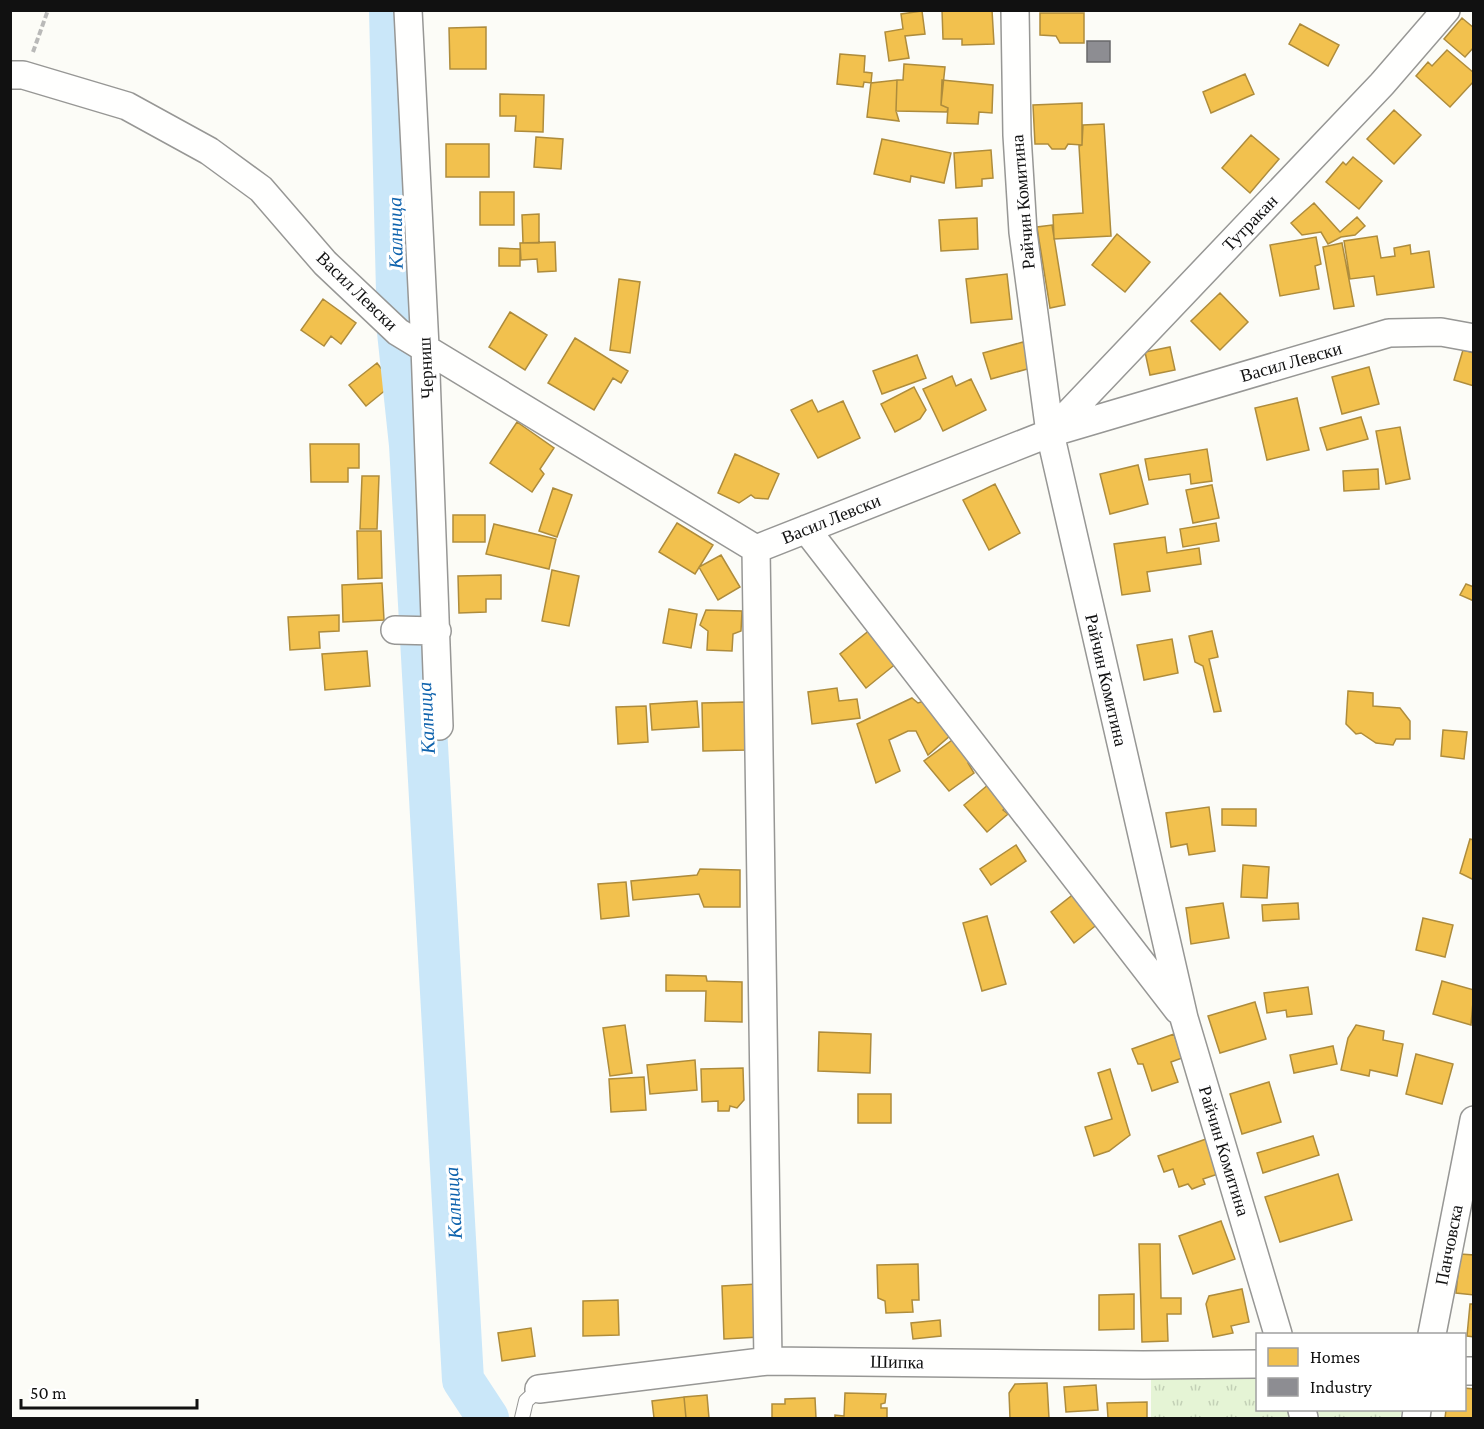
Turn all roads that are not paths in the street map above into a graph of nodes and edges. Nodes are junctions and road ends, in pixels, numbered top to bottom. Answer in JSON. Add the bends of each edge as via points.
{"nodes":[{"id":1,"x":408,"y":10,"type":"edge"},
{"id":2,"x":1015,"y":10,"type":"edge"},
{"id":3,"x":1446,"y":10,"type":"edge"},
{"id":4,"x":17,"y":75,"type":"edge"},
{"id":5,"x":1473,"y":338,"type":"edge"},
{"id":6,"x":425,"y":347,"type":"junction"},
{"id":7,"x":1050,"y":432,"type":"junction"},
{"id":8,"x":806,"y":529,"type":"junction"},
{"id":9,"x":756,"y":549,"type":"junction"},
{"id":10,"x":395,"y":630,"type":"dead end"},
{"id":11,"x":437,"y":631,"type":"junction"},
{"id":12,"x":440,"y":726,"type":"dead end"},
{"id":13,"x":1184,"y":1018,"type":"junction"},
{"id":14,"x":1473,"y":1120,"type":"edge"},
{"id":15,"x":1277,"y":1333,"type":"edge"},
{"id":16,"x":1432,"y":1333,"type":"edge"},
{"id":17,"x":768,"y":1361,"type":"junction"},
{"id":18,"x":1256,"y":1364,"type":"edge"},
{"id":19,"x":538,"y":1389,"type":"joint"},
{"id":20,"x":522,"y":1419,"type":"edge"}],
"edges":[{"from":1,"to":6,"type":"street","name":"Черниш"},
{"from":2,"to":7,"type":"street","name":"Райчин Комитина","via":[[1023,232]]},
{"from":3,"to":7,"type":"street","name":"Тутракан","via":[[1382,84]]},
{"from":4,"to":6,"type":"street","name":"Васил Левски","via":[[127,106],[209,151],[261,189],[326,263],[398,332]]},
{"from":5,"to":7,"type":"street","name":"Васил Левски","via":[[1441,332],[1389,333]]},
{"from":6,"to":9,"type":"street","name":"Васил Левски"},
{"from":6,"to":11,"type":"street","name":"Черниш"},
{"from":7,"to":8,"type":"street","name":"Васил Левски"},
{"from":7,"to":13,"type":"street","name":"Райчин Комитина"},
{"from":8,"to":9,"type":"street","name":"Васил Левски"},
{"from":8,"to":13,"type":"street"},
{"from":9,"to":17,"type":"street"},
{"from":10,"to":11,"type":"street"},
{"from":11,"to":12,"type":"street","name":"Черниш"},
{"from":13,"to":15,"type":"street","name":"Райчин Комитина"},
{"from":14,"to":16,"type":"street","name":"Панчовска"},
{"from":17,"to":18,"type":"street","name":"Шипка"},
{"from":17,"to":19,"type":"street","name":"Шипка"},
{"from":19,"to":20,"type":"lane","via":[[526,1401]]}]}
